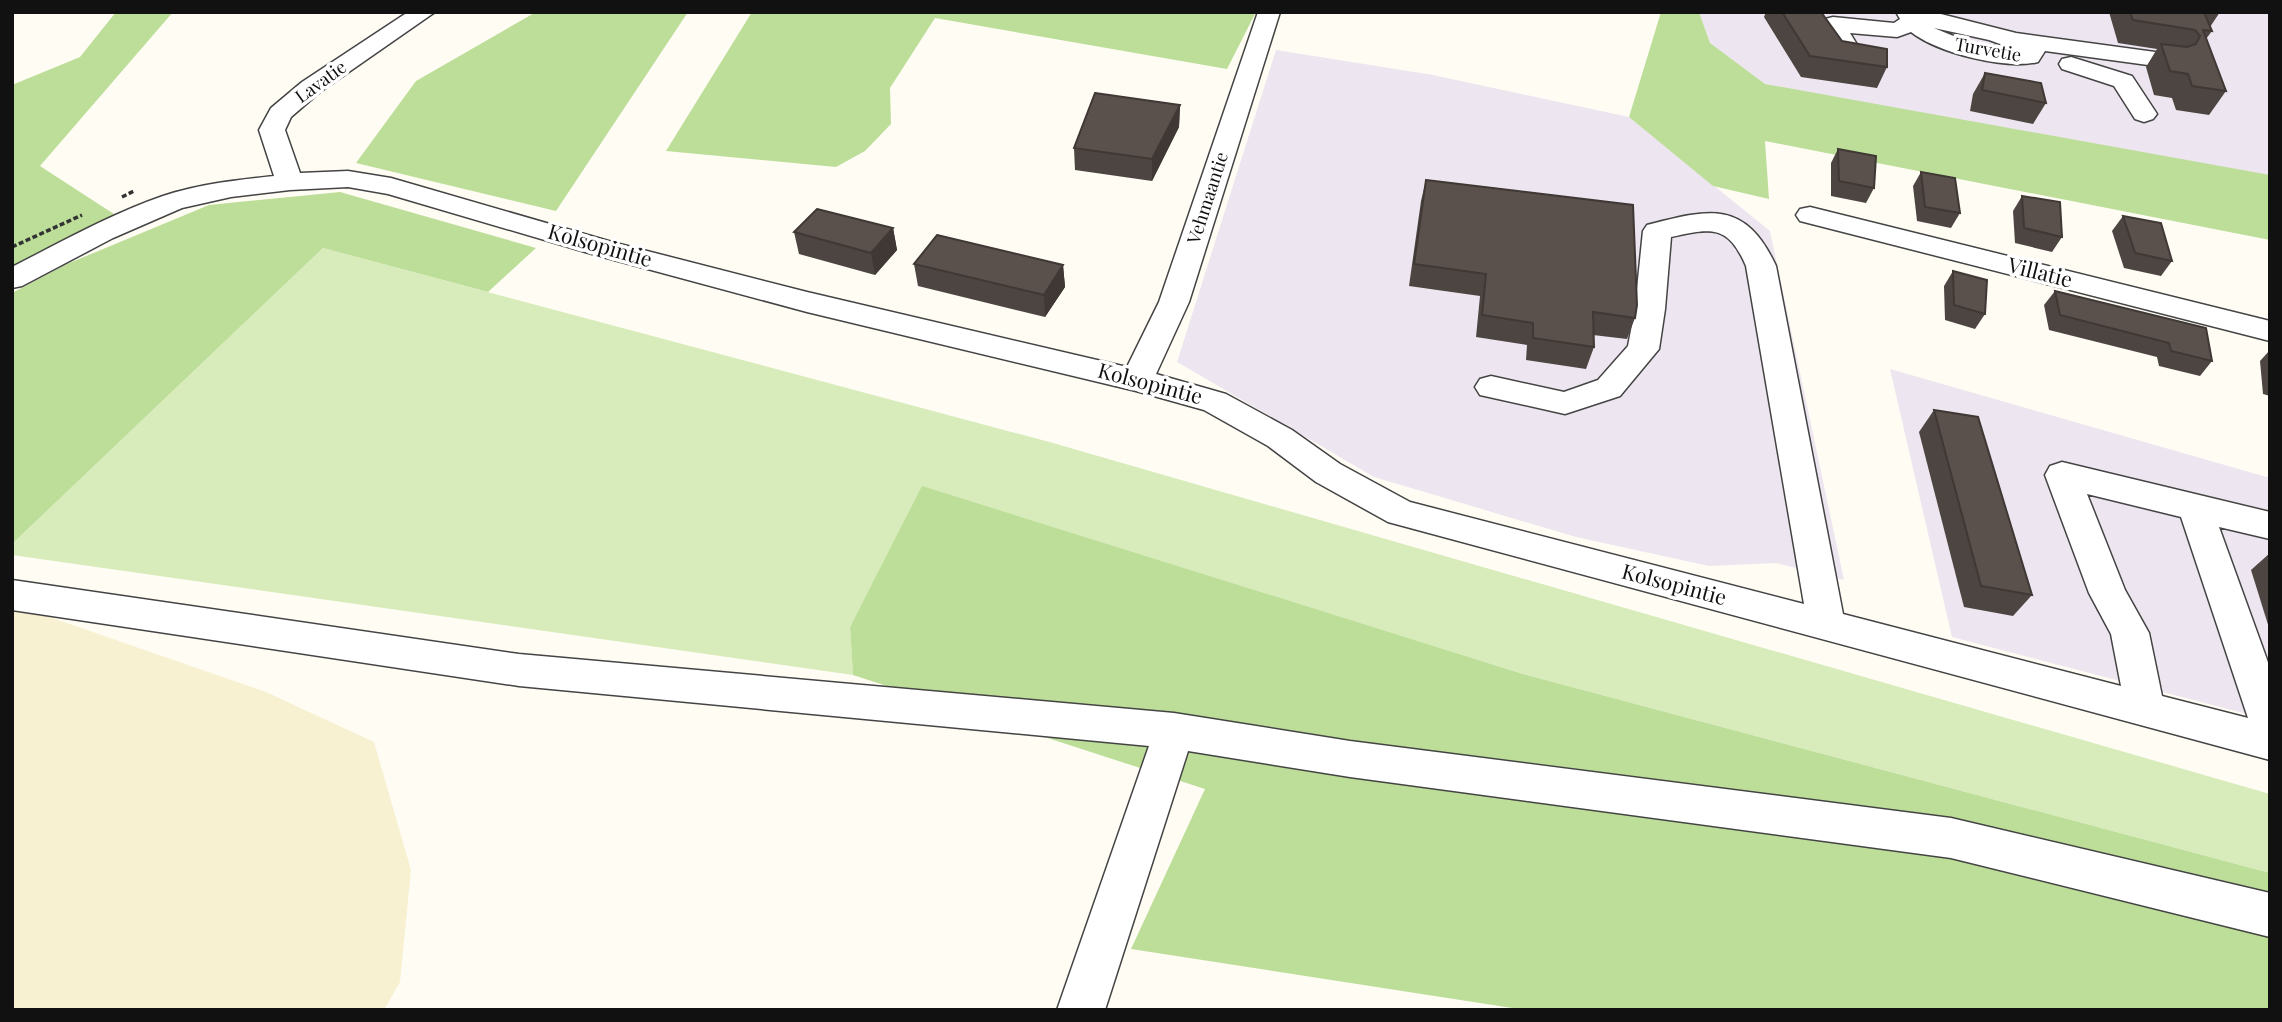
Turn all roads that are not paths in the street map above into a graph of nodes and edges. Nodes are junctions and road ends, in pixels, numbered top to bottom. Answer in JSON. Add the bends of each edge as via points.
{"nodes":[{"id":1,"x":424,"y":12,"type":"edge"},
{"id":2,"x":1269,"y":12,"type":"edge"},
{"id":3,"x":1910,"y":16,"type":"edge"},
{"id":4,"x":2025,"y":46,"type":"junction"},
{"id":5,"x":1852,"y":56,"type":"edge"},
{"id":6,"x":2170,"y":61,"type":"edge"},
{"id":7,"x":2144,"y":114,"type":"dead end"},
{"id":8,"x":290,"y":182,"type":"junction"},
{"id":9,"x":1639,"y":213,"type":"dead end"},
{"id":10,"x":1810,"y":215,"type":"dead end"},
{"id":11,"x":1705,"y":221,"type":"junction"},
{"id":12,"x":12,"y":279,"type":"edge"},
{"id":13,"x":2270,"y":331,"type":"edge"},
{"id":14,"x":1137,"y":380,"type":"junction"},
{"id":15,"x":1491,"y":387,"type":"dead end"},
{"id":16,"x":2195,"y":508,"type":"junction"},
{"id":17,"x":2270,"y":526,"type":"edge"},
{"id":18,"x":12,"y":595,"type":"edge"},
{"id":19,"x":1826,"y":625,"type":"junction"},
{"id":20,"x":2146,"y":710,"type":"junction"},
{"id":21,"x":2270,"y":725,"type":"edge"},
{"id":22,"x":1174,"y":732,"type":"junction"},
{"id":23,"x":2270,"y":742,"type":"edge"},
{"id":24,"x":2270,"y":915,"type":"edge"},
{"id":25,"x":1081,"y":1010,"type":"edge"}],
"edges":[{"from":1,"to":8,"type":"street","name":"Lavatie","via":[[310,87],[280,113],[272,130]]},
{"from":2,"to":14,"type":"street","name":"Vehmaantie","via":[[1174,302]]},
{"from":3,"to":4,"type":"street","name":"Turvetie","via":[[1923,33],[1942,42],[2030,57]]},
{"from":3,"to":5,"type":"street","via":[[1897,30],[1832,24]]},
{"from":4,"to":6,"type":"street"},
{"from":4,"to":7,"type":"street","via":[[2123,81]]},
{"from":8,"to":12,"type":"street","name":"Kolsopintie","via":[[173,202]]},
{"from":8,"to":14,"type":"street","name":"Kolsopintie","via":[[348,179],[391,186],[768,292]]},
{"from":9,"to":11,"type":"street"},
{"from":10,"to":13,"type":"street","name":"Villatie"},
{"from":11,"to":15,"type":"street","via":[[1657,231],[1643,349],[1609,388],[1565,403]]},
{"from":11,"to":19,"type":"street","via":[[1735,226],[1753,242],[1761,266]]},
{"from":14,"to":19,"type":"street","name":"Kolsopintie","via":[[1215,402],[1400,513]]},
{"from":16,"to":17,"type":"street"},
{"from":16,"to":20,"type":"street","via":[[2062,475],[2108,593],[2130,633]]},
{"from":16,"to":21,"type":"street"},
{"from":18,"to":22,"type":"street","via":[[519,670]]},
{"from":19,"to":20,"type":"street","name":"Kolsopintie"},
{"from":20,"to":23,"type":"street","name":"Kolsopintie"},
{"from":22,"to":24,"type":"street","via":[[1951,838]]},
{"from":22,"to":25,"type":"street"}]}
